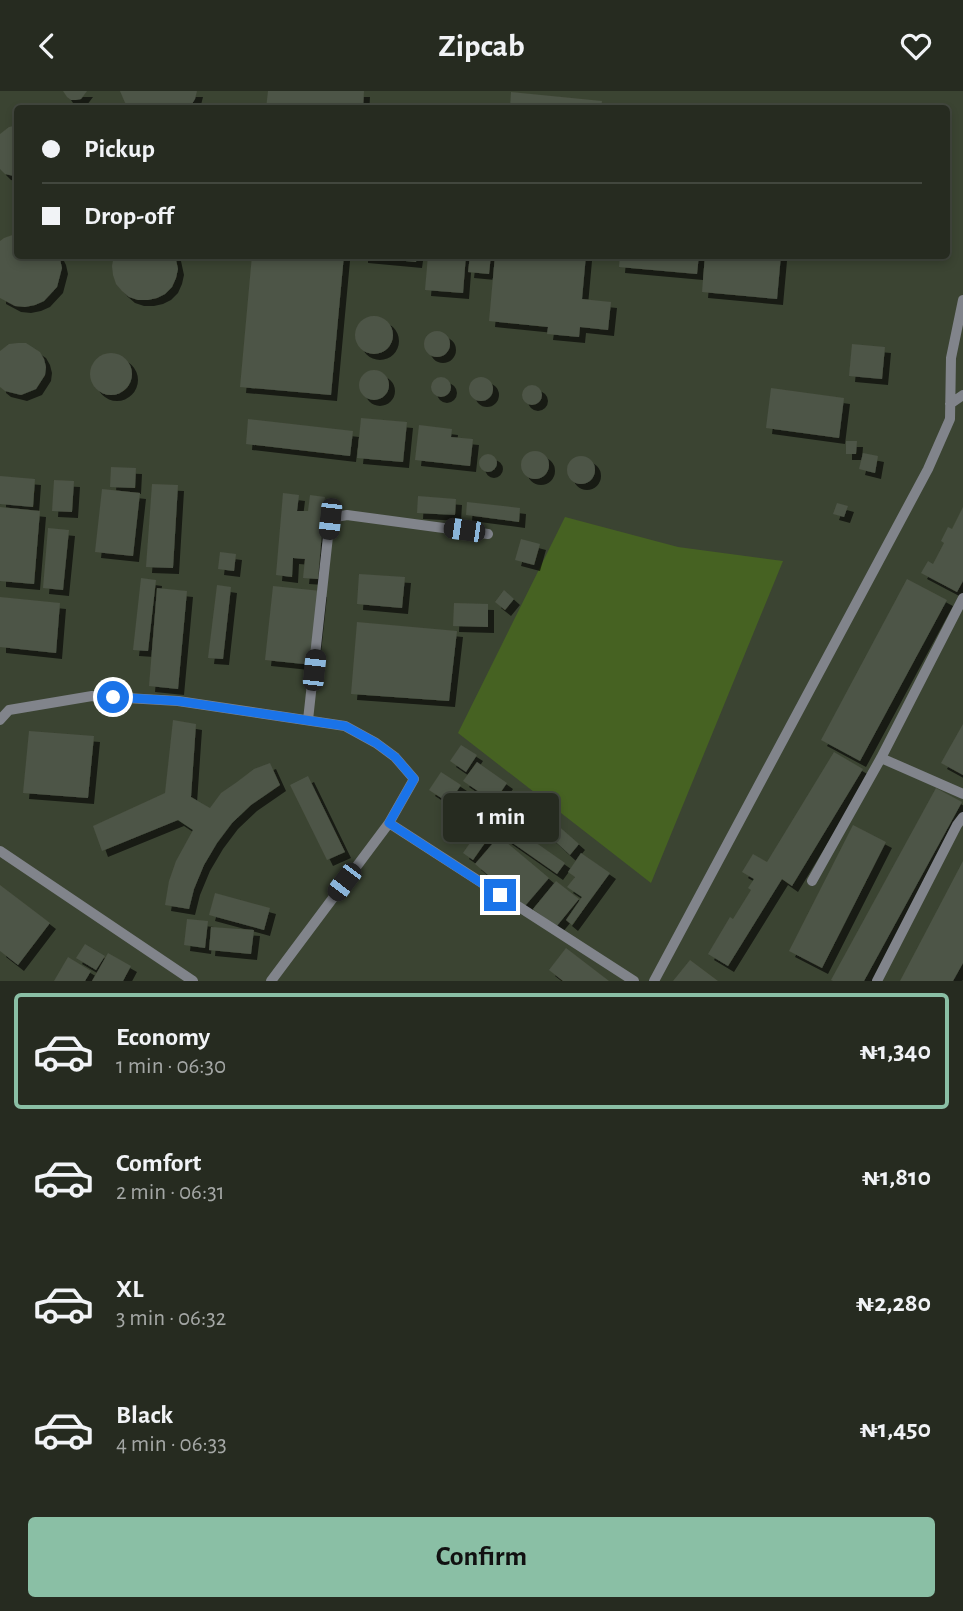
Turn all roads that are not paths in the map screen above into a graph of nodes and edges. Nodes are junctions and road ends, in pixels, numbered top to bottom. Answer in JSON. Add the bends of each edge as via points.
{"nodes":[{"id":1,"x":963,"y":300,"type":"edge"},
{"id":2,"x":963,"y":395,"type":"edge"},
{"id":3,"x":950,"y":404,"type":"junction"},
{"id":4,"x":488,"y":534,"type":"dead end"},
{"id":5,"x":963,"y":598,"type":"edge"},
{"id":6,"x":0,"y":720,"type":"edge"},
{"id":7,"x":308,"y":720,"type":"junction"},
{"id":8,"x":881,"y":758,"type":"junction"},
{"id":9,"x":963,"y":795,"type":"edge"},
{"id":10,"x":389,"y":823,"type":"junction"},
{"id":11,"x":961,"y":824,"type":"edge"},
{"id":12,"x":0,"y":851,"type":"edge"},
{"id":13,"x":812,"y":881,"type":"dead end"},
{"id":14,"x":193,"y":981,"type":"edge"},
{"id":15,"x":271,"y":981,"type":"edge"},
{"id":16,"x":634,"y":981,"type":"edge"},
{"id":17,"x":654,"y":981,"type":"edge"},
{"id":18,"x":877,"y":981,"type":"edge"}],
"edges":[{"from":1,"to":3,"type":"lane","via":[[951,358]]},
{"from":2,"to":3,"type":"lane"},
{"from":3,"to":17,"type":"lane","via":[[950,419],[928,469]]},
{"from":4,"to":7,"type":"lane","via":[[347,515],[330,519]]},
{"from":5,"to":8,"type":"lane"},
{"from":6,"to":7,"type":"lane","via":[[9,710],[92,696],[178,701]]},
{"from":7,"to":10,"type":"lane","via":[[345,726],[376,743],[414,779]]},
{"from":8,"to":9,"type":"lane"},
{"from":8,"to":13,"type":"lane"},
{"from":10,"to":15,"type":"lane"},
{"from":10,"to":16,"type":"lane"},
{"from":11,"to":18,"type":"lane"},
{"from":12,"to":14,"type":"lane"}]}
